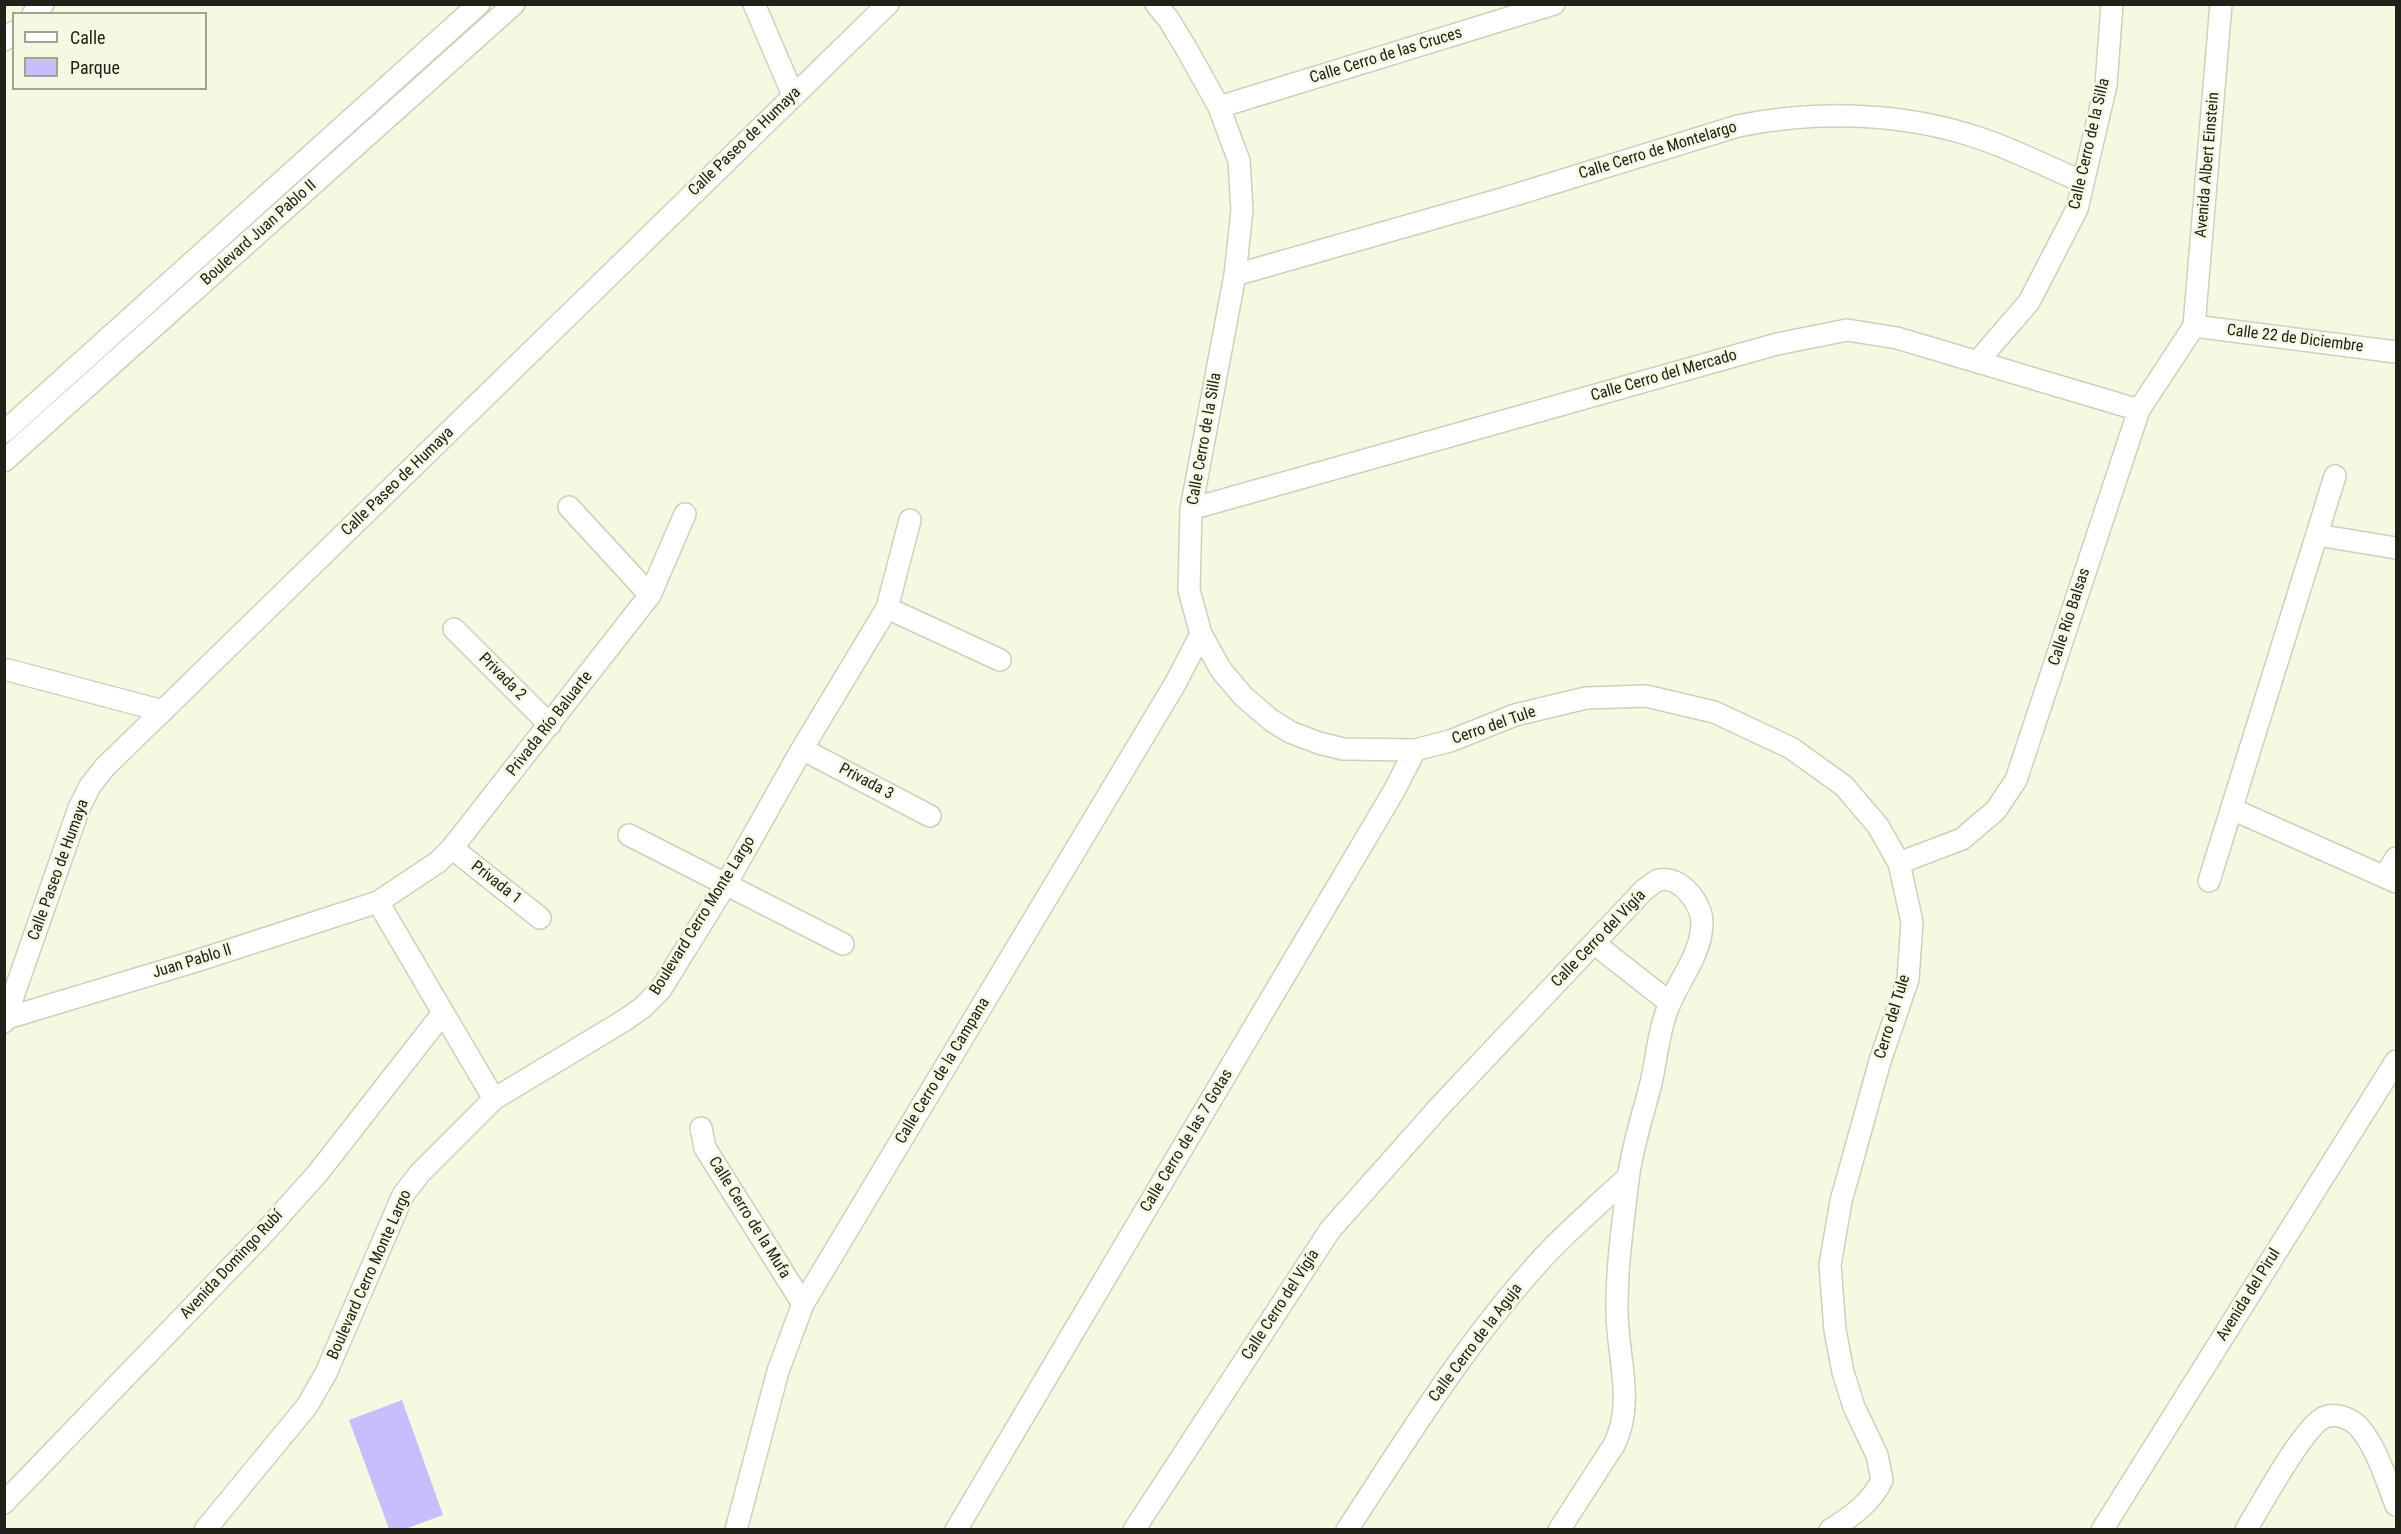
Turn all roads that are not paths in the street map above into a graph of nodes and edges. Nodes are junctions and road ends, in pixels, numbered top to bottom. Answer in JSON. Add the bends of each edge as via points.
{"nodes":[{"id":1,"x":479,"y":4,"type":"edge"},
{"id":2,"x":514,"y":4,"type":"edge"},
{"id":3,"x":754,"y":4,"type":"edge"},
{"id":4,"x":888,"y":4,"type":"edge"},
{"id":5,"x":1156,"y":4,"type":"edge"},
{"id":6,"x":1554,"y":4,"type":"edge"},
{"id":7,"x":2112,"y":4,"type":"edge"},
{"id":8,"x":2221,"y":4,"type":"edge"},
{"id":9,"x":793,"y":95,"type":"junction"},
{"id":10,"x":1219,"y":107,"type":"junction"},
{"id":11,"x":2083,"y":182,"type":"junction"},
{"id":12,"x":1235,"y":275,"type":"junction"},
{"id":13,"x":2194,"y":326,"type":"junction"},
{"id":14,"x":2397,"y":352,"type":"edge"},
{"id":15,"x":1978,"y":361,"type":"junction"},
{"id":16,"x":2139,"y":410,"type":"junction"},
{"id":17,"x":4,"y":432,"type":"edge"},
{"id":18,"x":4,"y":461,"type":"edge"},
{"id":19,"x":2335,"y":476,"type":"dead end"},
{"id":20,"x":569,"y":507,"type":"dead end"},
{"id":21,"x":1191,"y":509,"type":"junction"},
{"id":22,"x":685,"y":514,"type":"dead end"},
{"id":23,"x":910,"y":520,"type":"dead end"},
{"id":24,"x":2317,"y":535,"type":"junction"},
{"id":25,"x":2397,"y":548,"type":"edge"},
{"id":26,"x":650,"y":595,"type":"junction"},
{"id":27,"x":887,"y":608,"type":"junction"},
{"id":28,"x":454,"y":630,"type":"dead end"},
{"id":29,"x":1201,"y":634,"type":"junction"},
{"id":30,"x":1000,"y":660,"type":"dead end"},
{"id":31,"x":8,"y":670,"type":"dead end"},
{"id":32,"x":163,"y":711,"type":"junction"},
{"id":33,"x":550,"y":725,"type":"junction"},
{"id":34,"x":802,"y":749,"type":"junction"},
{"id":35,"x":1415,"y":750,"type":"junction"},
{"id":36,"x":2232,"y":808,"type":"junction"},
{"id":37,"x":930,"y":816,"type":"dead end"},
{"id":38,"x":629,"y":835,"type":"dead end"},
{"id":39,"x":452,"y":848,"type":"junction"},
{"id":40,"x":2397,"y":858,"type":"edge"},
{"id":41,"x":1899,"y":863,"type":"junction"},
{"id":42,"x":2391,"y":879,"type":"edge"},
{"id":43,"x":2209,"y":881,"type":"dead end"},
{"id":44,"x":726,"y":884,"type":"junction"},
{"id":45,"x":378,"y":902,"type":"junction"},
{"id":46,"x":540,"y":918,"type":"dead end"},
{"id":47,"x":843,"y":944,"type":"dead end"},
{"id":48,"x":1594,"y":944,"type":"junction"},
{"id":49,"x":1670,"y":1003,"type":"junction"},
{"id":50,"x":443,"y":1013,"type":"junction"},
{"id":51,"x":5,"y":1020,"type":"edge"},
{"id":52,"x":2397,"y":1061,"type":"edge"},
{"id":53,"x":495,"y":1099,"type":"junction"},
{"id":54,"x":701,"y":1128,"type":"dead end"},
{"id":55,"x":1628,"y":1177,"type":"junction"},
{"id":56,"x":803,"y":1304,"type":"junction"},
{"id":57,"x":4,"y":1503,"type":"edge"},
{"id":58,"x":2397,"y":1505,"type":"edge"},
{"id":59,"x":205,"y":1530,"type":"edge"},
{"id":60,"x":736,"y":1530,"type":"edge"},
{"id":61,"x":956,"y":1530,"type":"edge"},
{"id":62,"x":1134,"y":1530,"type":"edge"},
{"id":63,"x":1347,"y":1530,"type":"edge"},
{"id":64,"x":1559,"y":1530,"type":"edge"},
{"id":65,"x":1830,"y":1530,"type":"edge"},
{"id":66,"x":2102,"y":1530,"type":"edge"},
{"id":67,"x":2246,"y":1530,"type":"edge"}],
"edges":[{"from":1,"to":17,"type":"street","name":"Boulevard Juan Pablo II"},
{"from":2,"to":18,"type":"street","name":"Boulevard Juan Pablo II"},
{"from":3,"to":9,"type":"street"},
{"from":4,"to":9,"type":"street","name":"Calle Paseo de Humaya"},
{"from":5,"to":10,"type":"street","name":"Calle Cerro de la Silla"},
{"from":6,"to":10,"type":"street","name":"Calle Cerro de las Cruces"},
{"from":7,"to":11,"type":"street","name":"Calle Cerro de la Silla","via":[[2106,85]]},
{"from":8,"to":13,"type":"street","name":"Avenida Albert Einstein"},
{"from":9,"to":32,"type":"street","name":"Calle Paseo de Humaya"},
{"from":10,"to":12,"type":"street","name":"Calle Cerro de la Silla","via":[[1239,161],[1242,210]]},
{"from":11,"to":12,"type":"street","name":"Calle Cerro de Montelargo","via":[[1983,139],[1940,127],[1850,116],[1772,120],[1738,126]]},
{"from":11,"to":15,"type":"street","name":"Calle Cerro de la Silla","via":[[2077,209],[2029,302]]},
{"from":12,"to":21,"type":"street","name":"Calle Cerro de la Silla"},
{"from":13,"to":14,"type":"street","name":"Calle 22 de Diciembre"},
{"from":13,"to":16,"type":"street","name":"Calle Río Balsas"},
{"from":15,"to":16,"type":"street","name":"Calle Cerro del Mercado"},
{"from":15,"to":21,"type":"street","name":"Calle Cerro del Mercado","via":[[1897,338],[1847,330],[1777,344]]},
{"from":16,"to":41,"type":"street","name":"Calle Río Balsas","via":[[2016,780],[1996,810],[1962,839]]},
{"from":19,"to":24,"type":"street"},
{"from":20,"to":26,"type":"street"},
{"from":21,"to":29,"type":"street","name":"Calle Cerro de la Silla","via":[[1189,590]]},
{"from":22,"to":26,"type":"street","name":"Privada Río Baluarte"},
{"from":23,"to":27,"type":"street","name":"Boulevard Cerro Monte Largo"},
{"from":24,"to":25,"type":"street"},
{"from":24,"to":36,"type":"street"},
{"from":26,"to":33,"type":"street","name":"Privada Río Baluarte"},
{"from":27,"to":30,"type":"street"},
{"from":27,"to":34,"type":"street","name":"Boulevard Cerro Monte Largo"},
{"from":28,"to":33,"type":"street","name":"Privada 2"},
{"from":29,"to":35,"type":"street","name":"Calle Cerro de la Silla","via":[[1221,670],[1243,696],[1290,732],[1343,749]]},
{"from":29,"to":56,"type":"street","name":"Calle Cerro de la Campana","via":[[1175,684]]},
{"from":31,"to":32,"type":"street"},
{"from":32,"to":51,"type":"street","name":"Calle Paseo de Humaya","via":[[90,786]]},
{"from":33,"to":39,"type":"street","name":"Privada Río Baluarte"},
{"from":34,"to":37,"type":"street","name":"Privada 3"},
{"from":34,"to":44,"type":"street","name":"Boulevard Cerro Monte Largo"},
{"from":35,"to":41,"type":"street","name":"Cerro del Tule","via":[[1450,741],[1515,715],[1586,698],[1646,696],[1714,712],[1791,748],[1844,786],[1878,826]]},
{"from":35,"to":61,"type":"street","name":"Calle Cerro de las 7 Gotas"},
{"from":36,"to":42,"type":"street"},
{"from":36,"to":43,"type":"street"},
{"from":38,"to":44,"type":"street"},
{"from":39,"to":45,"type":"street","name":"Privada Río Baluarte","via":[[438,862]]},
{"from":39,"to":46,"type":"street","name":"Privada 1"},
{"from":40,"to":42,"type":"street"},
{"from":41,"to":65,"type":"street","name":"Cerro del Tule","via":[[1912,922],[1908,979],[1880,1060],[1841,1201],[1830,1265],[1835,1330],[1844,1372],[1854,1407],[1882,1469],[1882,1480],[1874,1495]]},
{"from":44,"to":47,"type":"street"},
{"from":44,"to":53,"type":"street","name":"Boulevard Cerro Monte Largo","via":[[661,989],[642,1008]]},
{"from":45,"to":50,"type":"street"},
{"from":45,"to":51,"type":"street","name":"Juan Pablo ll"},
{"from":48,"to":49,"type":"street"},
{"from":48,"to":49,"type":"street","name":"Calle Cerro del Vigía","via":[[1644,890],[1659,880],[1671,881],[1688,891],[1703,923],[1687,974]]},
{"from":48,"to":62,"type":"street","name":"Calle Cerro del Vigía","via":[[1329,1230]]},
{"from":49,"to":55,"type":"street","name":"Calle Cerro del Vigía"},
{"from":50,"to":53,"type":"street"},
{"from":50,"to":57,"type":"street","name":"Avenida Domingo Rubí","via":[[318,1174]]},
{"from":52,"to":66,"type":"street","name":"Avenida del Pirul"},
{"from":53,"to":59,"type":"street","name":"Boulevard Cerro Monte Largo","via":[[403,1195],[326,1373],[307,1406]]},
{"from":54,"to":56,"type":"street","name":"Calle Cerro de la Mufa","via":[[705,1148]]},
{"from":55,"to":63,"type":"street","name":"Calle Cerro de la Aguja","via":[[1540,1260],[1508,1299],[1445,1380]]},
{"from":55,"to":64,"type":"street","name":"Calle Cerro del Vigía","via":[[1617,1308],[1625,1412],[1614,1445]]},
{"from":56,"to":60,"type":"street","name":"Calle Cerro de la Campana","via":[[778,1371]]},
{"from":58,"to":67,"type":"street","via":[[2369,1441],[2357,1425],[2340,1415],[2324,1418],[2308,1430]]}]}
